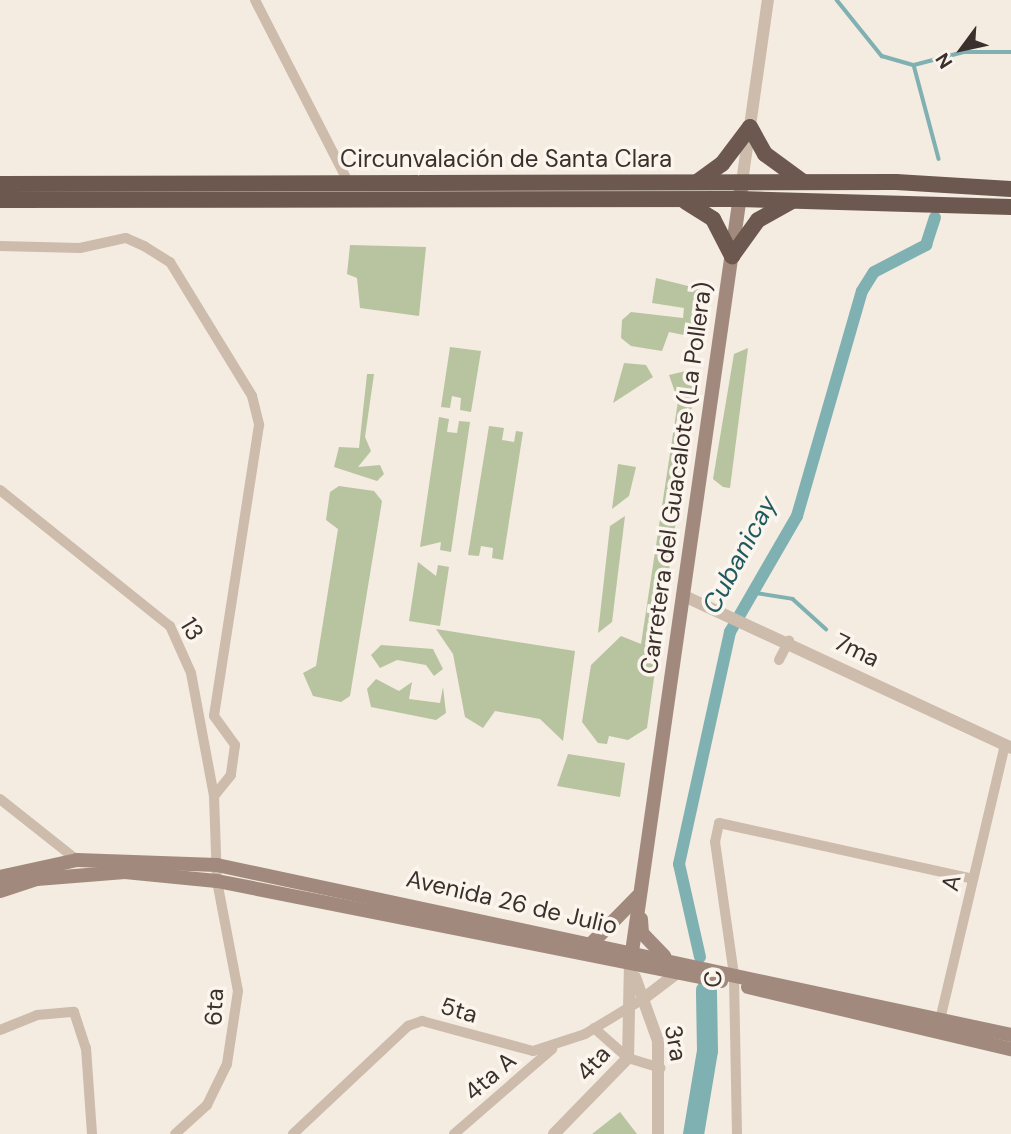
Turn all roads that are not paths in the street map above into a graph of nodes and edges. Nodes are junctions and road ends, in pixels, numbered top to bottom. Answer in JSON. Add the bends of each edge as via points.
{"nodes":[{"id":1,"x":256,"y":0,"type":"edge"},
{"id":2,"x":768,"y":0,"type":"edge"},
{"id":3,"x":750,"y":127,"type":"junction"},
{"id":4,"x":348,"y":181,"type":"junction"},
{"id":5,"x":697,"y":182,"type":"junction"},
{"id":6,"x":742,"y":182,"type":"junction"},
{"id":7,"x":804,"y":182,"type":"junction"},
{"id":8,"x":0,"y":184,"type":"edge"},
{"id":9,"x":1011,"y":189,"type":"edge"},
{"id":10,"x":75,"y":192,"type":"junction"},
{"id":11,"x":357,"y":199,"type":"junction"},
{"id":12,"x":681,"y":199,"type":"junction"},
{"id":13,"x":740,"y":199,"type":"junction"},
{"id":14,"x":0,"y":200,"type":"edge"},
{"id":15,"x":795,"y":200,"type":"junction"},
{"id":16,"x":1011,"y":207,"type":"edge"},
{"id":17,"x":0,"y":246,"type":"edge"},
{"id":18,"x":732,"y":256,"type":"junction"},
{"id":19,"x":0,"y":490,"type":"edge"},
{"id":20,"x":682,"y":595,"type":"junction"},
{"id":21,"x":789,"y":640,"type":"junction"},
{"id":22,"x":779,"y":660,"type":"dead end"},
{"id":23,"x":1008,"y":746,"type":"edge"},
{"id":24,"x":214,"y":796,"type":"junction"},
{"id":25,"x":0,"y":799,"type":"edge"},
{"id":26,"x":77,"y":860,"type":"junction"},
{"id":27,"x":217,"y":865,"type":"junction"},
{"id":28,"x":0,"y":877,"type":"edge"},
{"id":29,"x":973,"y":879,"type":"junction"},
{"id":30,"x":217,"y":881,"type":"junction"},
{"id":31,"x":0,"y":891,"type":"edge"},
{"id":32,"x":639,"y":895,"type":"junction"},
{"id":33,"x":591,"y":944,"type":"junction"},
{"id":34,"x":631,"y":958,"type":"junction"},
{"id":35,"x":682,"y":969,"type":"junction"},
{"id":36,"x":729,"y":978,"type":"junction"},
{"id":37,"x":638,"y":1003,"type":"junction"},
{"id":38,"x":938,"y":1025,"type":"junction"},
{"id":39,"x":594,"y":1028,"type":"junction"},
{"id":40,"x":0,"y":1030,"type":"edge"},
{"id":41,"x":1011,"y":1035,"type":"edge"},
{"id":42,"x":552,"y":1049,"type":"junction"},
{"id":43,"x":1011,"y":1049,"type":"edge"},
{"id":44,"x":628,"y":1058,"type":"junction"},
{"id":45,"x":661,"y":1068,"type":"junction"},
{"id":46,"x":92,"y":1134,"type":"edge"},
{"id":47,"x":175,"y":1134,"type":"edge"},
{"id":48,"x":293,"y":1134,"type":"edge"},
{"id":49,"x":454,"y":1134,"type":"edge"},
{"id":50,"x":554,"y":1134,"type":"edge"},
{"id":51,"x":658,"y":1134,"type":"edge"},
{"id":52,"x":737,"y":1134,"type":"edge"}],
"edges":[{"from":1,"to":4,"type":"street"},
{"from":2,"to":3,"type":"street","name":"Carretera del Guacalote (La Pollera)"},
{"from":3,"to":5,"type":"highway","via":[[722,164]]},
{"from":3,"to":6,"type":"street","name":"Carretera del Guacalote (La Pollera)"},
{"from":3,"to":7,"type":"highway","via":[[765,154]]},
{"from":4,"to":5,"type":"highway","name":"Circunvalación de Santa Clara"},
{"from":4,"to":10,"type":"highway","name":"Circunvalación de Santa Clara"},
{"from":4,"to":11,"type":"street"},
{"from":5,"to":6,"type":"highway","name":"Circunvalación de Santa Clara"},
{"from":6,"to":7,"type":"highway","name":"Circunvalación de Santa Clara"},
{"from":6,"to":13,"type":"main road","name":"Carretera del Guacalote (La Pollera)"},
{"from":7,"to":9,"type":"highway","name":"Circunvalación de Santa Clara"},
{"from":8,"to":10,"type":"highway","name":"Circunvalación de Santa Clara"},
{"from":10,"to":11,"type":"highway","name":"Circunvalación de Santa Clara"},
{"from":10,"to":14,"type":"highway","name":"Circunvalación de Santa Clara"},
{"from":11,"to":12,"type":"highway","name":"Circunvalación de Santa Clara"},
{"from":12,"to":13,"type":"highway","name":"Circunvalación de Santa Clara"},
{"from":12,"to":18,"type":"highway","via":[[713,219]]},
{"from":13,"to":15,"type":"highway","name":"Circunvalación de Santa Clara"},
{"from":13,"to":18,"type":"main road","name":"Carretera del Guacalote (La Pollera)"},
{"from":15,"to":16,"type":"highway","name":"Circunvalación de Santa Clara"},
{"from":15,"to":18,"type":"highway","via":[[758,220]]},
{"from":17,"to":24,"type":"street","via":[[80,248],[126,237],[144,246],[170,262],[252,396],[260,425],[214,716],[234,745],[231,775]]},
{"from":18,"to":20,"type":"main road","name":"Carretera del Guacalote (La Pollera)"},
{"from":19,"to":24,"type":"street","name":"13","via":[[170,626],[191,673]]},
{"from":20,"to":21,"type":"street","name":"7ma"},
{"from":20,"to":32,"type":"main road","name":"Carretera del Guacalote (La Pollera)"},
{"from":21,"to":22,"type":"street"},
{"from":21,"to":23,"type":"street","name":"7ma"},
{"from":23,"to":29,"type":"street","name":"A"},
{"from":24,"to":27,"type":"street","name":"13"},
{"from":25,"to":26,"type":"street"},
{"from":26,"to":27,"type":"main road","name":"Avenida 26 de Julio"},
{"from":26,"to":28,"type":"main road","name":"Avenida 26 de Julio"},
{"from":27,"to":30,"type":"street","name":"6ta"},
{"from":27,"to":33,"type":"main road","name":"Avenida 26 de Julio"},
{"from":29,"to":36,"type":"street","name":"C","via":[[719,823],[715,842]]},
{"from":29,"to":38,"type":"street","name":"A"},
{"from":30,"to":31,"type":"main road","name":"Avenida 26 de Julio","via":[[125,873],[37,879]]},
{"from":30,"to":34,"type":"main road","name":"Avenida 26 de Julio"},
{"from":30,"to":47,"type":"street","name":"6ta","via":[[234,956],[236,1027],[207,1105]]},
{"from":32,"to":33,"type":"main road"},
{"from":32,"to":34,"type":"main road","name":"Carretera del Guacalote (La Pollera)"},
{"from":32,"to":35,"type":"main road","via":[[642,933]]},
{"from":33,"to":34,"type":"main road","name":"Avenida 26 de Julio"},
{"from":34,"to":35,"type":"main road","name":"Avenida 26 de Julio"},
{"from":34,"to":37,"type":"street","name":"4ta"},
{"from":35,"to":36,"type":"main road","name":"Avenida 26 de Julio"},
{"from":35,"to":37,"type":"street"},
{"from":36,"to":38,"type":"main road","name":"Avenida 26 de Julio"},
{"from":36,"to":52,"type":"street","name":"C"},
{"from":37,"to":39,"type":"street"},
{"from":37,"to":44,"type":"street","name":"4ta"},
{"from":37,"to":45,"type":"street","name":"3ra"},
{"from":38,"to":41,"type":"main road","name":"Avenida 26 de Julio"},
{"from":38,"to":43,"type":"main road","name":"Avenida 26 de Julio"},
{"from":39,"to":42,"type":"street"},
{"from":39,"to":44,"type":"street"},
{"from":40,"to":46,"type":"street","via":[[37,1015],[74,1012],[86,1048]]},
{"from":42,"to":48,"type":"street","name":"5ta","via":[[497,1044],[422,1021],[408,1026]]},
{"from":42,"to":49,"type":"street","name":"4ta A"},
{"from":44,"to":45,"type":"street"},
{"from":44,"to":50,"type":"street","name":"4ta"},
{"from":45,"to":51,"type":"street","name":"3ra"}]}
